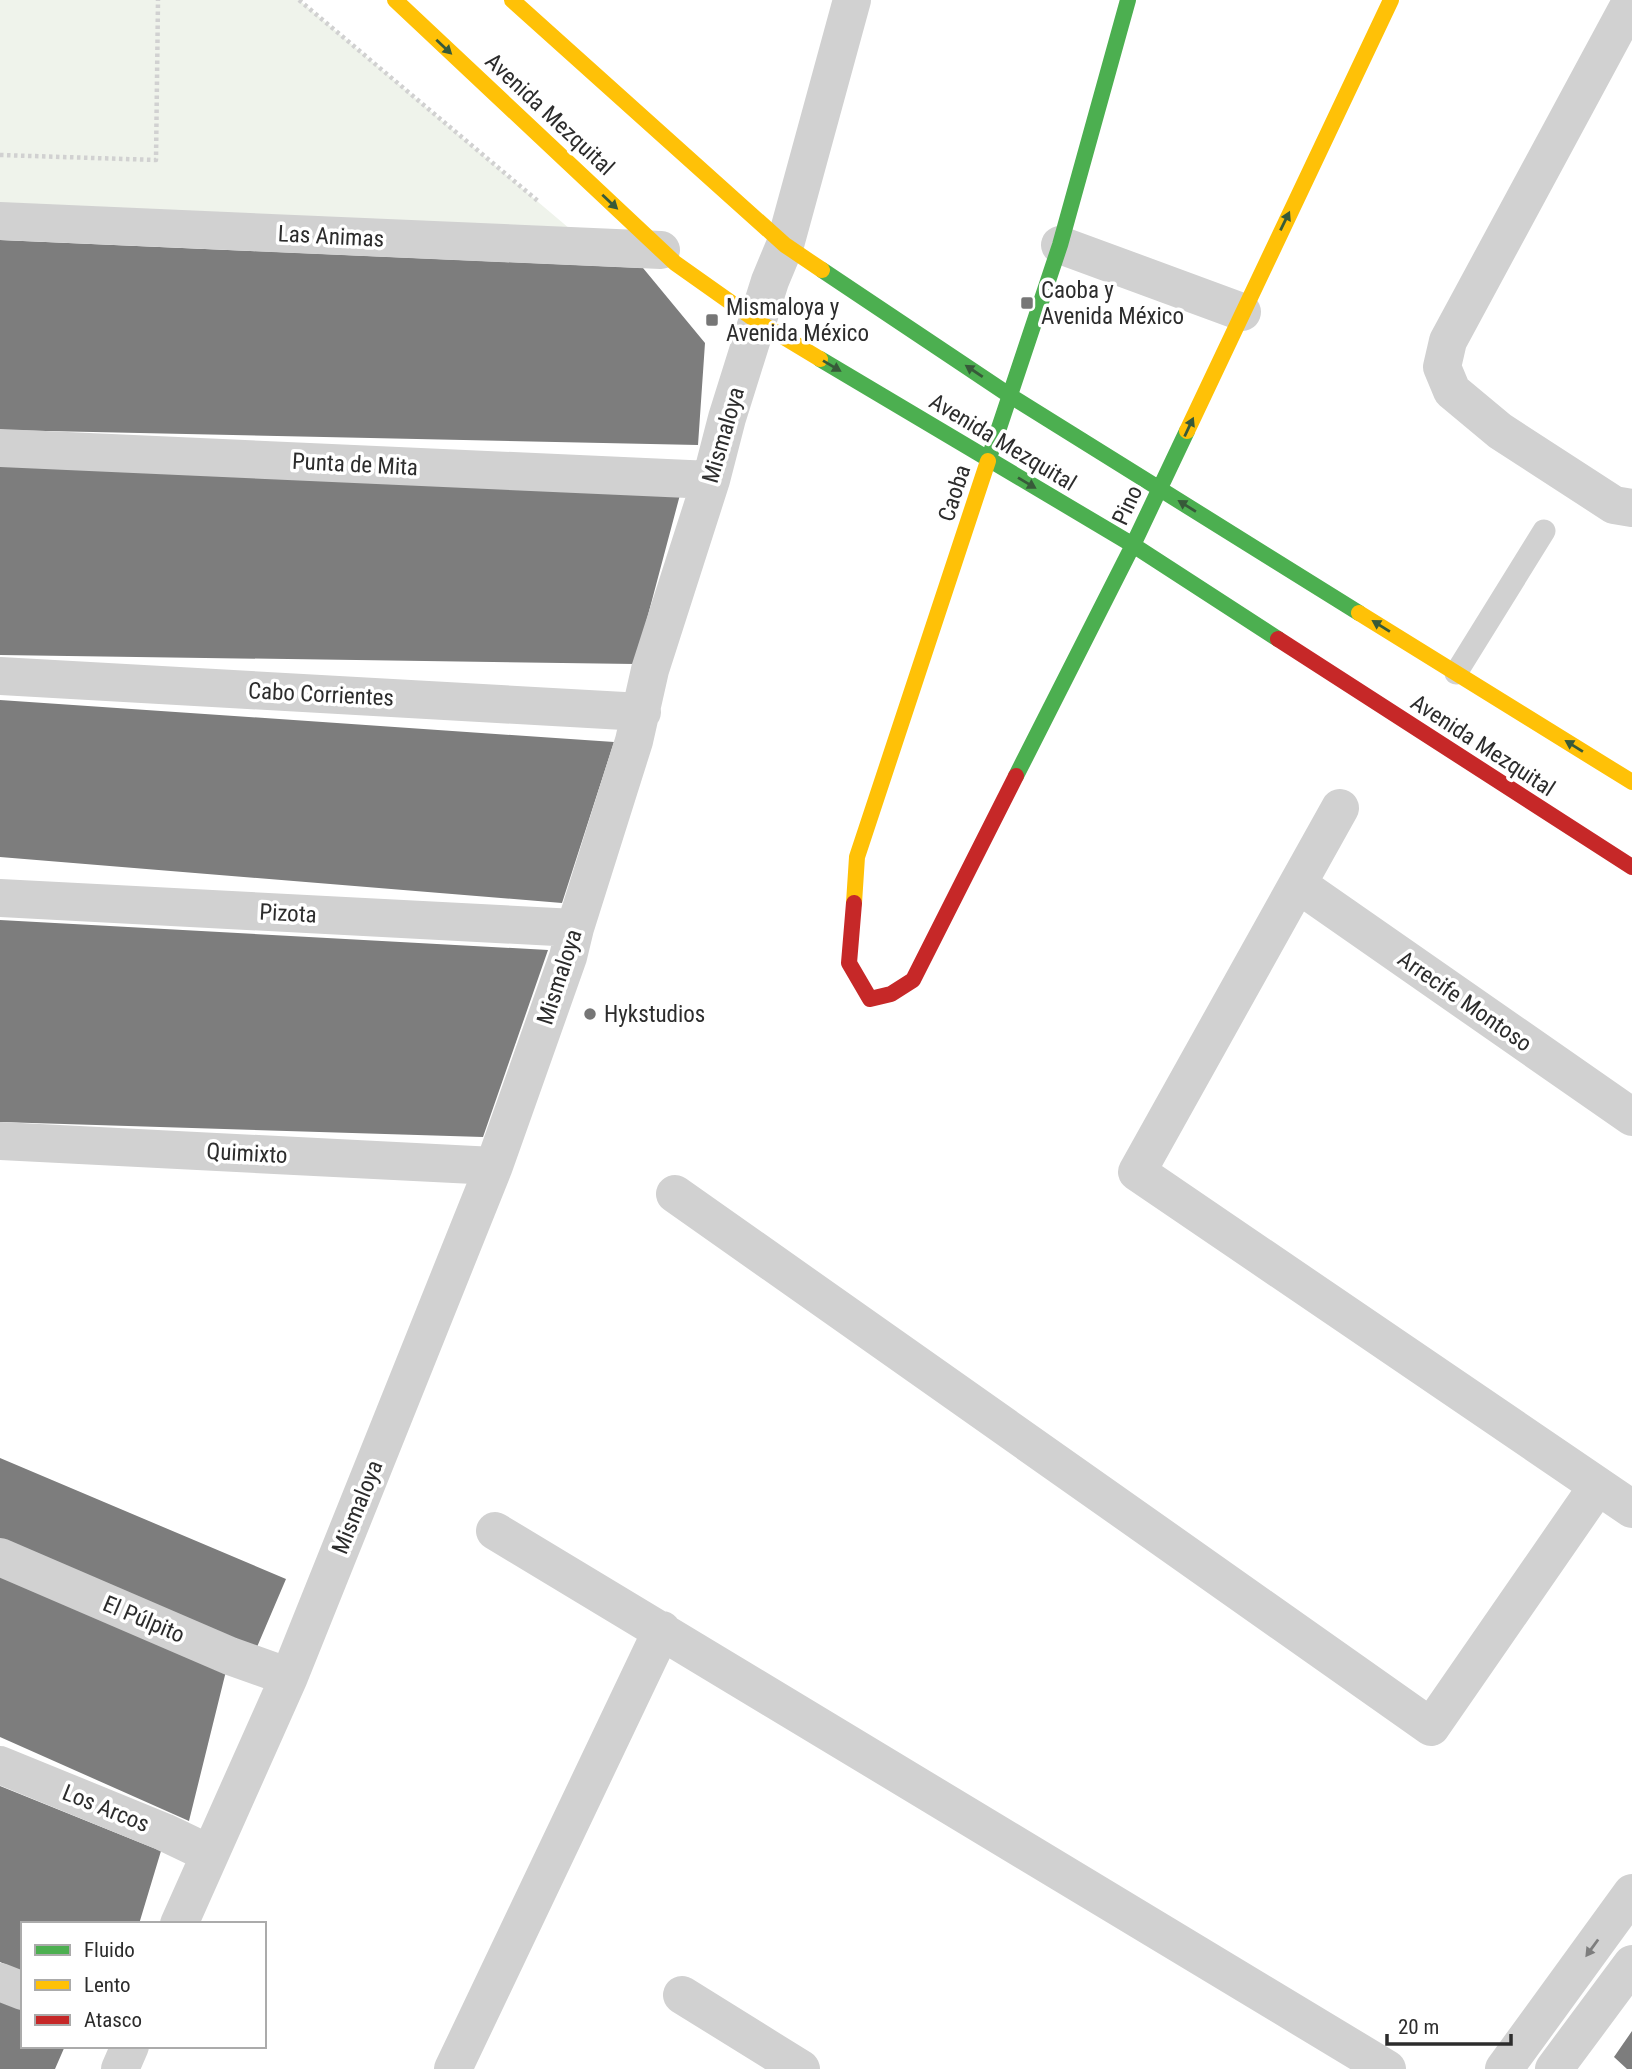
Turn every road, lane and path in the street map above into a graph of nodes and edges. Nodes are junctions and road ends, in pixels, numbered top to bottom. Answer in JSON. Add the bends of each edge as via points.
{"nodes":[{"id":1,"x":158,"y":0,"type":"edge"},
{"id":2,"x":299,"y":0,"type":"edge"},
{"id":3,"x":395,"y":0,"type":"edge"},
{"id":4,"x":512,"y":0,"type":"edge"},
{"id":5,"x":852,"y":0,"type":"edge"},
{"id":6,"x":1128,"y":0,"type":"edge"},
{"id":7,"x":1391,"y":0,"type":"edge"},
{"id":8,"x":1632,"y":0,"type":"edge"},
{"id":9,"x":0,"y":155,"type":"edge"},
{"id":10,"x":541,"y":204,"type":"dead end"},
{"id":11,"x":0,"y":221,"type":"edge"},
{"id":12,"x":785,"y":245,"type":"junction"},
{"id":13,"x":1060,"y":245,"type":"junction"},
{"id":14,"x":661,"y":250,"type":"junction"},
{"id":15,"x":1242,"y":312,"type":"junction"},
{"id":16,"x":757,"y":321,"type":"junction"},
{"id":17,"x":1009,"y":394,"type":"junction"},
{"id":18,"x":0,"y":448,"type":"edge"},
{"id":19,"x":989,"y":460,"type":"junction"},
{"id":20,"x":711,"y":480,"type":"junction"},
{"id":21,"x":1160,"y":489,"type":"junction"},
{"id":22,"x":1632,"y":508,"type":"edge"},
{"id":23,"x":1545,"y":531,"type":"dead end"},
{"id":24,"x":1133,"y":545,"type":"junction"},
{"id":25,"x":1457,"y":673,"type":"junction"},
{"id":26,"x":0,"y":676,"type":"edge"},
{"id":27,"x":642,"y":712,"type":"junction"},
{"id":28,"x":1632,"y":782,"type":"edge"},
{"id":29,"x":1340,"y":808,"type":"dead end"},
{"id":30,"x":1632,"y":867,"type":"edge"},
{"id":31,"x":1299,"y":885,"type":"junction"},
{"id":32,"x":0,"y":898,"type":"edge"},
{"id":33,"x":575,"y":928,"type":"junction"},
{"id":34,"x":870,"y":999,"type":"joint"},
{"id":35,"x":1632,"y":1117,"type":"edge"},
{"id":36,"x":0,"y":1141,"type":"edge"},
{"id":37,"x":494,"y":1166,"type":"junction"},
{"id":38,"x":675,"y":1194,"type":"dead end"},
{"id":39,"x":1597,"y":1487,"type":"junction"},
{"id":40,"x":1632,"y":1509,"type":"edge"},
{"id":41,"x":495,"y":1531,"type":"dead end"},
{"id":42,"x":0,"y":1557,"type":"edge"},
{"id":43,"x":662,"y":1630,"type":"junction"},
{"id":44,"x":289,"y":1677,"type":"junction"},
{"id":45,"x":0,"y":1765,"type":"edge"},
{"id":46,"x":211,"y":1854,"type":"junction"},
{"id":47,"x":1632,"y":1893,"type":"edge"},
{"id":48,"x":180,"y":1922,"type":"edge"},
{"id":49,"x":1632,"y":1964,"type":"edge"},
{"id":50,"x":0,"y":1982,"type":"edge"},
{"id":51,"x":21,"y":1990,"type":"edge"},
{"id":52,"x":682,"y":1995,"type":"dead end"},
{"id":53,"x":129,"y":2048,"type":"edge"},
{"id":54,"x":120,"y":2069,"type":"edge"},
{"id":55,"x":453,"y":2069,"type":"edge"},
{"id":56,"x":801,"y":2069,"type":"edge"},
{"id":57,"x":1387,"y":2069,"type":"edge"},
{"id":58,"x":1504,"y":2069,"type":"edge"},
{"id":59,"x":1555,"y":2069,"type":"edge"}],
"edges":[{"from":1,"to":9,"type":"path","via":[[156,160]]},
{"from":2,"to":10,"type":"path"},
{"from":3,"to":14,"type":"main road","name":"Avenida Mezquital","one_way":true},
{"from":4,"to":12,"type":"main road","name":"Avenida Mezquital"},
{"from":5,"to":12,"type":"street","name":"Mismaloya"},
{"from":6,"to":13,"type":"main road","name":"Caoba"},
{"from":15,"to":7,"type":"main road","name":"Pino","one_way":true},
{"from":8,"to":22,"type":"street","via":[[1448,341],[1442,367],[1452,391],[1500,431],[1614,506]]},
{"from":11,"to":14,"type":"street","name":"Las Animas"},
{"from":12,"to":16,"type":"street","name":"Mismaloya"},
{"from":17,"to":12,"type":"main road","name":"Avenida Mezquital","one_way":true},
{"from":13,"to":15,"type":"street"},
{"from":13,"to":17,"type":"main road","name":"Caoba"},
{"from":14,"to":16,"type":"main road","name":"Avenida Mezquital"},
{"from":21,"to":15,"type":"main road","name":"Pino","one_way":true},
{"from":16,"to":19,"type":"main road","name":"Avenida Mezquital","one_way":true},
{"from":16,"to":20,"type":"street","name":"Mismaloya"},
{"from":17,"to":19,"type":"main road","name":"Caoba"},
{"from":17,"to":21,"type":"main road","name":"Avenida Mezquital"},
{"from":18,"to":20,"type":"street","name":"Punta de Mita"},
{"from":19,"to":24,"type":"main road","name":"Avenida Mezquital","one_way":true},
{"from":19,"to":34,"type":"main road","name":"Caoba","via":[[857,857],[849,962]]},
{"from":20,"to":27,"type":"street","name":"Mismaloya","via":[[650,670]]},
{"from":21,"to":24,"type":"main road","name":"Pino"},
{"from":25,"to":21,"type":"main road","name":"Avenida Mezquital","one_way":true},
{"from":23,"to":25,"type":"lane"},
{"from":24,"to":30,"type":"main road","name":"Avenida Mezquital"},
{"from":24,"to":34,"type":"main road","name":"Pino","via":[[913,981]]},
{"from":28,"to":25,"type":"main road","name":"Avenida Mezquital","one_way":true},
{"from":26,"to":27,"type":"street","name":"Cabo Corrientes"},
{"from":27,"to":33,"type":"street","name":"Mismaloya"},
{"from":29,"to":31,"type":"street"},
{"from":31,"to":35,"type":"street","name":"Arrecife Montoso"},
{"from":31,"to":39,"type":"street","via":[[1138,1172]]},
{"from":32,"to":33,"type":"street","name":"Pizota"},
{"from":33,"to":37,"type":"street","name":"Mismaloya"},
{"from":36,"to":37,"type":"street","name":"Quimixto"},
{"from":37,"to":44,"type":"street","name":"Mismaloya"},
{"from":38,"to":39,"type":"street","via":[[1431,1727]]},
{"from":39,"to":40,"type":"street"},
{"from":41,"to":43,"type":"street"},
{"from":42,"to":44,"type":"street","name":"El Púlpito"},
{"from":43,"to":55,"type":"street"},
{"from":43,"to":57,"type":"street"},
{"from":44,"to":46,"type":"street","name":"Mismaloya"},
{"from":45,"to":46,"type":"street","name":"Los Arcos"},
{"from":46,"to":48,"type":"street","name":"Mismaloya"},
{"from":47,"to":58,"type":"street","one_way":true},
{"from":49,"to":59,"type":"street"},
{"from":50,"to":51,"type":"street"},
{"from":52,"to":56,"type":"street"},
{"from":53,"to":54,"type":"street"}]}
